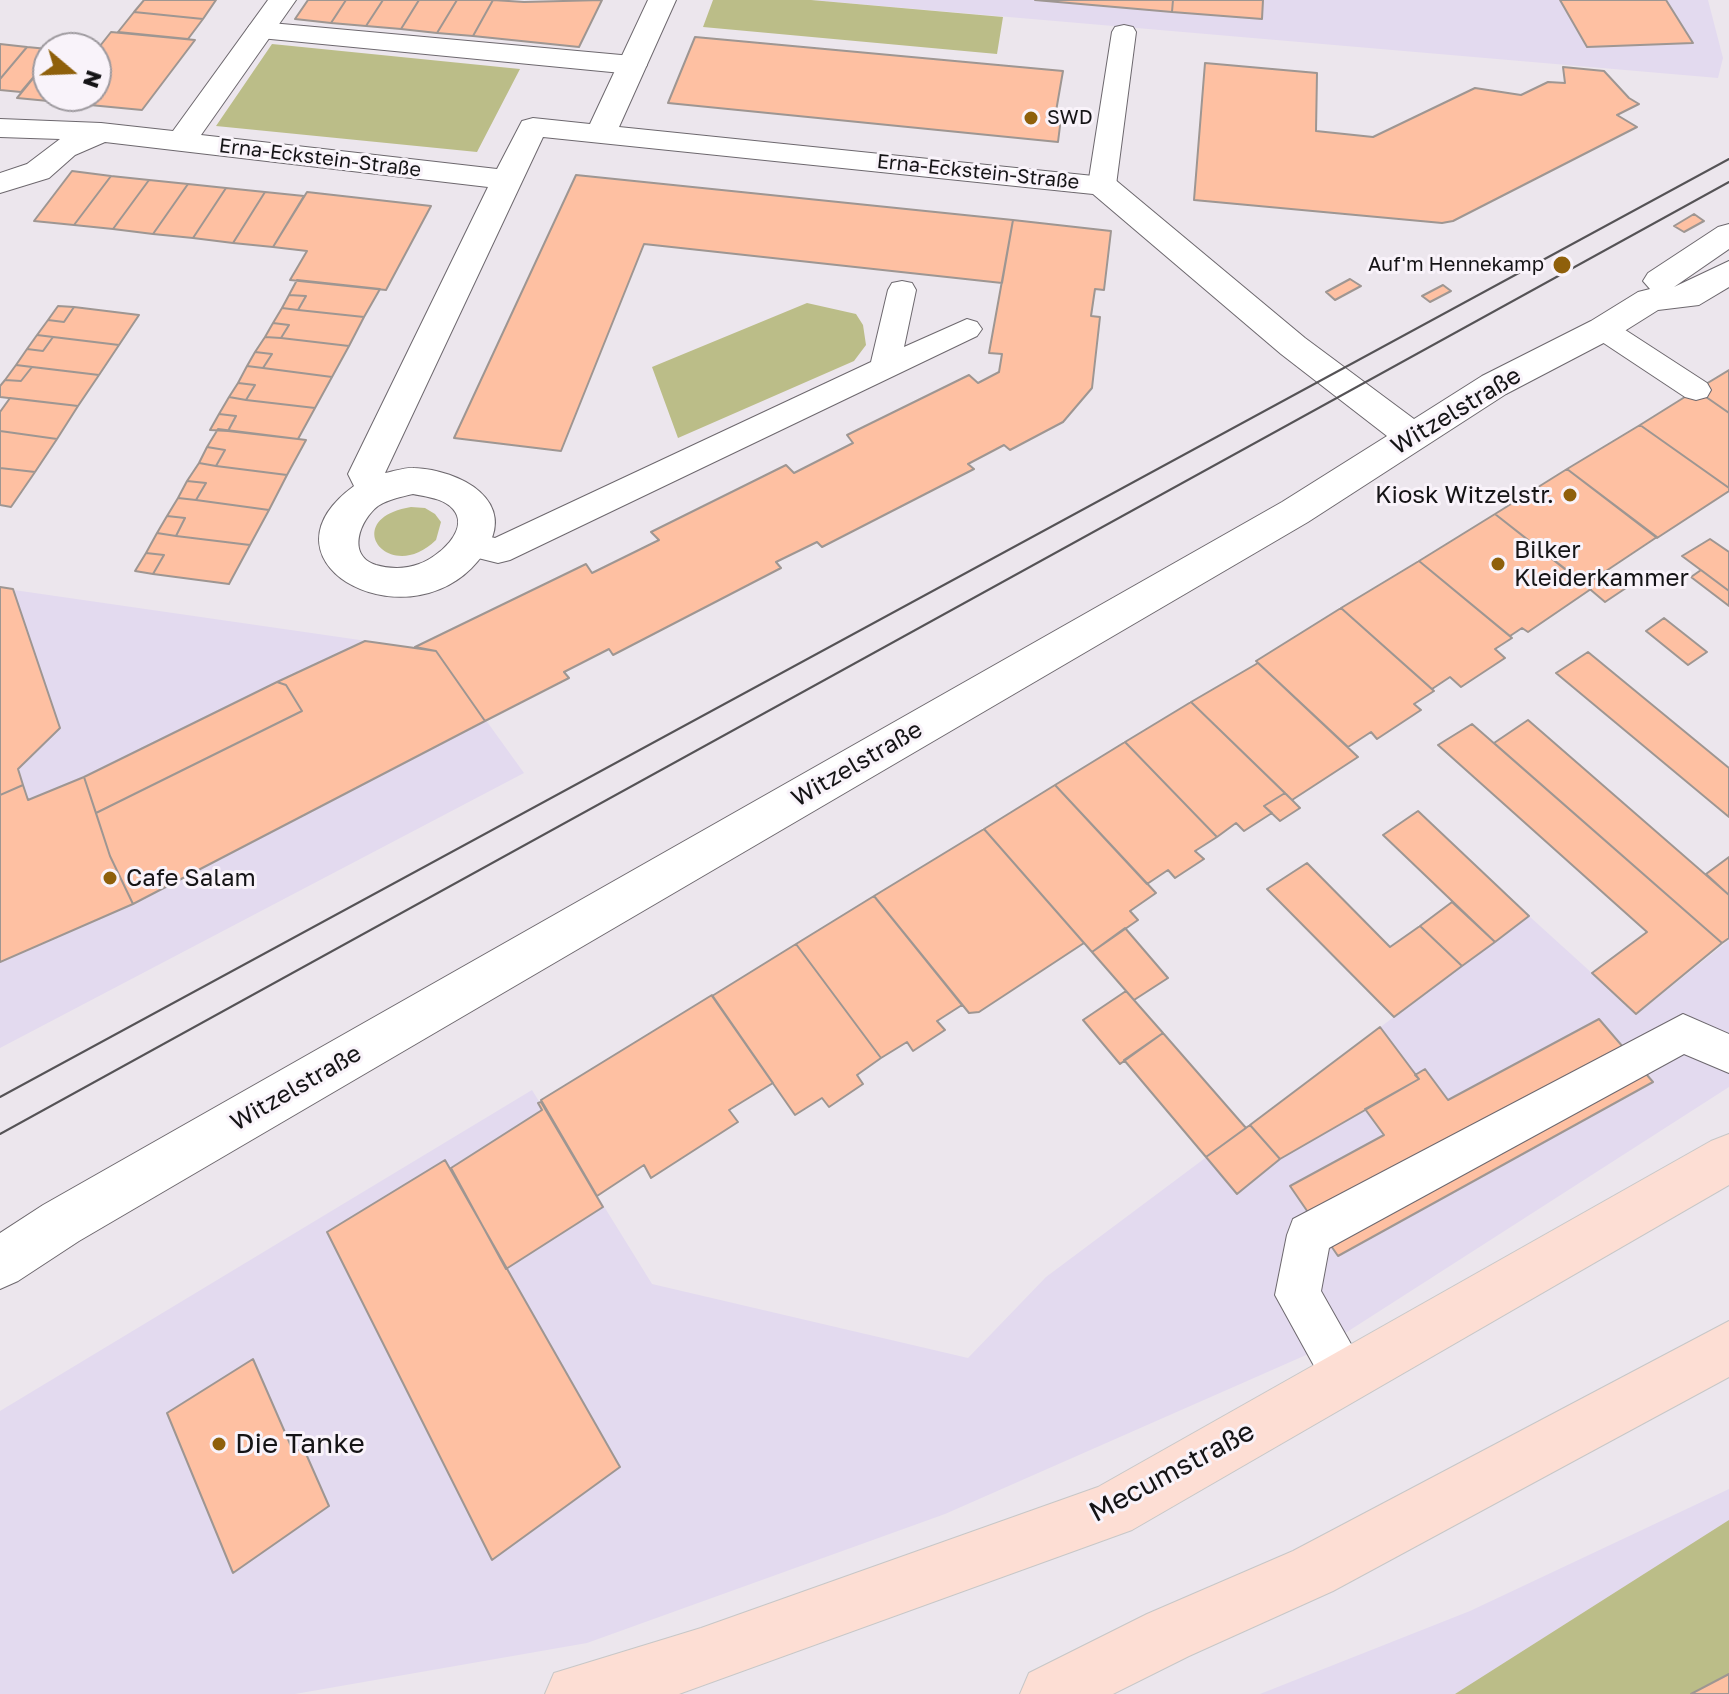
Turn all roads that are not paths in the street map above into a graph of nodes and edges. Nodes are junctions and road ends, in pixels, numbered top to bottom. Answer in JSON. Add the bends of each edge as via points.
{"nodes":[{"id":1,"x":282,"y":0,"type":"edge"},
{"id":2,"x":662,"y":0,"type":"edge"},
{"id":3,"x":260,"y":31,"type":"junction"},
{"id":4,"x":1124,"y":32,"type":"dead end"},
{"id":5,"x":632,"y":65,"type":"junction"},
{"id":6,"x":0,"y":128,"type":"edge"},
{"id":7,"x":101,"y":132,"type":"junction"},
{"id":8,"x":600,"y":134,"type":"junction"},
{"id":9,"x":181,"y":142,"type":"junction"},
{"id":10,"x":507,"y":180,"type":"junction"},
{"id":11,"x":0,"y":183,"type":"edge"},
{"id":12,"x":1102,"y":185,"type":"junction"},
{"id":13,"x":1729,"y":234,"type":"edge"},
{"id":14,"x":1729,"y":272,"type":"edge"},
{"id":15,"x":902,"y":290,"type":"dead end"},
{"id":16,"x":1650,"y":300,"type":"junction"},
{"id":17,"x":967,"y":329,"type":"dead end"},
{"id":18,"x":1603,"y":329,"type":"junction"},
{"id":19,"x":884,"y":370,"type":"junction"},
{"id":20,"x":1696,"y":390,"type":"dead end"},
{"id":21,"x":1412,"y":436,"type":"junction"},
{"id":22,"x":377,"y":491,"type":"junction"},
{"id":23,"x":470,"y":544,"type":"junction"},
{"id":24,"x":1729,"y":1054,"type":"edge"},
{"id":25,"x":1729,"y":1158,"type":"edge"},
{"id":26,"x":61,"y":1223,"type":"junction"},
{"id":27,"x":0,"y":1230,"type":"edge"},
{"id":28,"x":0,"y":1263,"type":"edge"},
{"id":29,"x":1729,"y":1348,"type":"edge"},
{"id":30,"x":1346,"y":1376,"type":"junction"},
{"id":31,"x":575,"y":1694,"type":"edge"},
{"id":32,"x":1050,"y":1694,"type":"edge"}],
"edges":[{"from":1,"to":3,"type":"street","name":"Erna-Eckstein-Straße"},
{"from":2,"to":5,"type":"street"},
{"from":3,"to":5,"type":"street"},
{"from":3,"to":9,"type":"street","name":"Erna-Eckstein-Straße"},
{"from":4,"to":12,"type":"lane"},
{"from":5,"to":8,"type":"street"},
{"from":6,"to":7,"type":"street","name":"Erna-Eckstein-Straße"},
{"from":7,"to":9,"type":"street","name":"Erna-Eckstein-Straße"},
{"from":7,"to":11,"type":"street","via":[[64,149],[38,171]]},
{"from":8,"to":10,"type":"street","name":"Erna-Eckstein-Straße","via":[[533,127]]},
{"from":8,"to":12,"type":"street","name":"Erna-Eckstein-Straße"},
{"from":9,"to":10,"type":"street","name":"Erna-Eckstein-Straße"},
{"from":10,"to":22,"type":"street","name":"Erna-Eckstein-Straße","via":[[366,474]]},
{"from":12,"to":21,"type":"street","name":"Erna-Eckstein-Straße","via":[[1293,346]]},
{"from":13,"to":16,"type":"street","name":"Witzelstraße","via":[[1661,280]]},
{"from":14,"to":16,"type":"street","name":"Witzelstraße","via":[[1687,297]]},
{"from":15,"to":19,"type":"lane"},
{"from":16,"to":18,"type":"street","name":"Witzelstraße"},
{"from":17,"to":19,"type":"lane"},
{"from":18,"to":20,"type":"lane"},
{"from":18,"to":21,"type":"street","name":"Witzelstraße","via":[[1494,385]]},
{"from":19,"to":23,"type":"lane","via":[[498,551]]},
{"from":21,"to":26,"type":"street","name":"Witzelstraße","via":[[1295,512]]},
{"from":22,"to":23,"type":"street","via":[[413,481],[457,489],[477,518]]},
{"from":22,"to":23,"type":"street","via":[[349,510],[340,526],[337,542],[353,570],[396,583],[423,579],[446,569]]},
{"from":24,"to":30,"type":"lane","via":[[1683,1033],[1309,1235],[1298,1295]]},
{"from":25,"to":30,"type":"main road","name":"Mecumstraße"},
{"from":26,"to":27,"type":"street","name":"Witzelstraße"},
{"from":26,"to":28,"type":"street","name":"Witzelstraße"},
{"from":29,"to":32,"type":"main road","via":[[1313,1571]]},
{"from":30,"to":31,"type":"main road","name":"Mecumstraße","via":[[1112,1510],[701,1658]]}]}
